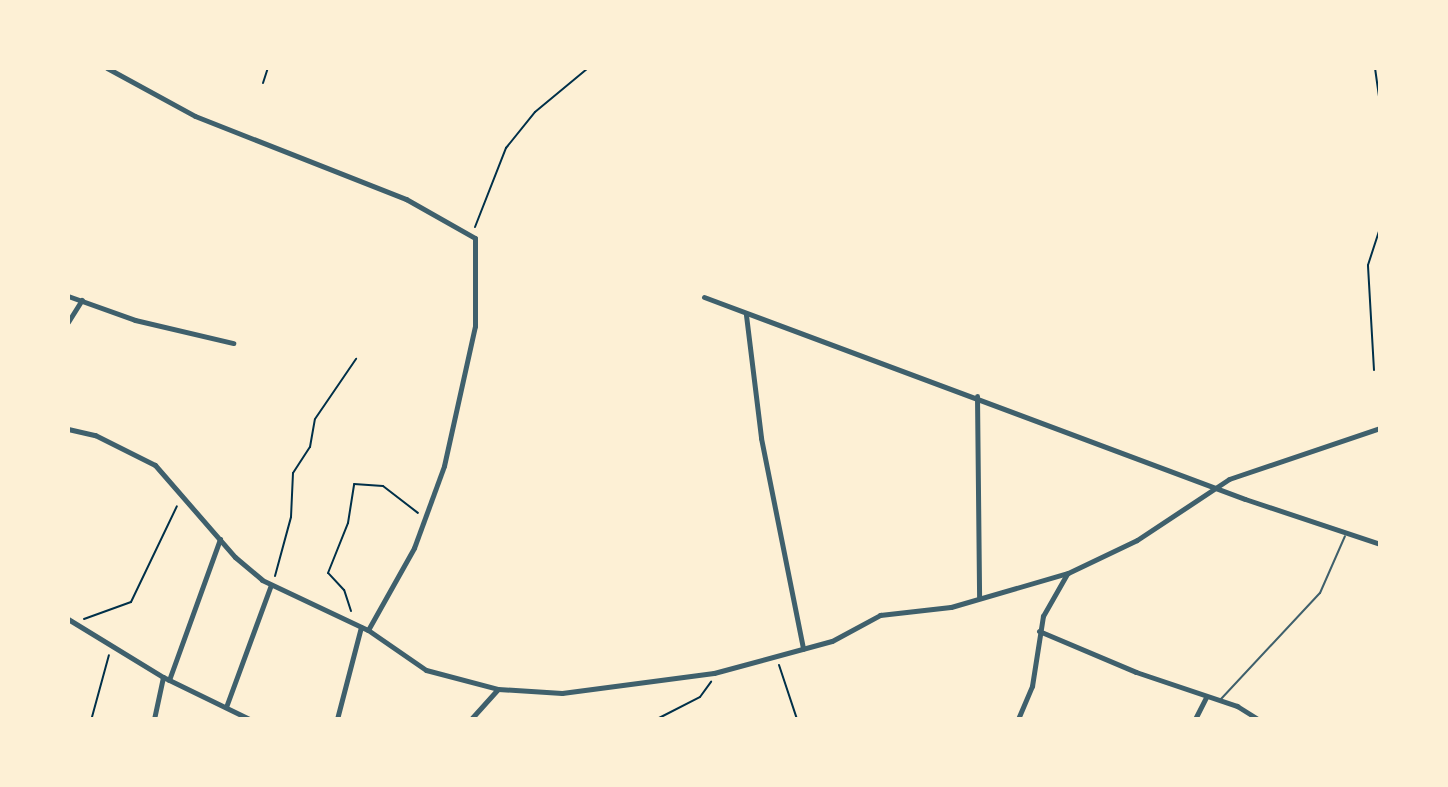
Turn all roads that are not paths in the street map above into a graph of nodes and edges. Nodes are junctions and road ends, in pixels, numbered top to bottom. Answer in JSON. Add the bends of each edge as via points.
{"nodes":[{"id":1,"x":107,"y":68,"type":"edge"},
{"id":2,"x":68,"y":296,"type":"edge"},
{"id":3,"x":704,"y":297,"type":"dead end"},
{"id":4,"x":82,"y":300,"type":"junction"},
{"id":5,"x":746,"y":314,"type":"junction"},
{"id":6,"x":68,"y":322,"type":"edge"},
{"id":7,"x":233,"y":343,"type":"dead end"},
{"id":8,"x":977,"y":396,"type":"junction"},
{"id":9,"x":1380,"y":428,"type":"edge"},
{"id":10,"x":68,"y":429,"type":"edge"},
{"id":11,"x":1216,"y":486,"type":"junction"},
{"id":12,"x":1347,"y":531,"type":"junction"},
{"id":13,"x":220,"y":539,"type":"junction"},
{"id":14,"x":1380,"y":544,"type":"edge"},
{"id":15,"x":1068,"y":573,"type":"junction"},
{"id":16,"x":271,"y":585,"type":"junction"},
{"id":17,"x":979,"y":597,"type":"junction"},
{"id":18,"x":70,"y":620,"type":"edge"},
{"id":19,"x":364,"y":628,"type":"junction"},
{"id":20,"x":1039,"y":631,"type":"junction"},
{"id":21,"x":803,"y":649,"type":"junction"},
{"id":22,"x":166,"y":679,"type":"junction"},
{"id":23,"x":498,"y":689,"type":"junction"},
{"id":24,"x":1206,"y":697,"type":"junction"},
{"id":25,"x":1220,"y":701,"type":"junction"},
{"id":26,"x":226,"y":707,"type":"junction"},
{"id":27,"x":154,"y":719,"type":"edge"},
{"id":28,"x":249,"y":719,"type":"edge"},
{"id":29,"x":337,"y":719,"type":"edge"},
{"id":30,"x":471,"y":719,"type":"edge"},
{"id":31,"x":1018,"y":719,"type":"edge"},
{"id":32,"x":1195,"y":719,"type":"edge"},
{"id":33,"x":1258,"y":719,"type":"edge"},
{"id":34,"x":1294,"y":719,"type":"edge"},
{"id":35,"x":1307,"y":719,"type":"edge"}],
"edges":[{"from":1,"to":19,"type":"street","via":[[195,116],[406,199],[472,236],[477,247],[475,326],[444,466],[426,519]]},
{"from":2,"to":4,"type":"street"},
{"from":3,"to":5,"type":"street"},
{"from":4,"to":6,"type":"street"},
{"from":4,"to":7,"type":"street","via":[[135,320]]},
{"from":5,"to":8,"type":"street"},
{"from":5,"to":21,"type":"street","via":[[761,438]]},
{"from":8,"to":11,"type":"street"},
{"from":8,"to":17,"type":"street"},
{"from":9,"to":11,"type":"street"},
{"from":10,"to":13,"type":"street","via":[[95,435],[155,465]]},
{"from":11,"to":12,"type":"street"},
{"from":11,"to":15,"type":"street","via":[[1137,540]]},
{"from":12,"to":14,"type":"street"},
{"from":12,"to":25,"type":"lane","via":[[1320,593],[1275,636],[1256,665],[1227,686]]},
{"from":13,"to":16,"type":"street"},
{"from":13,"to":22,"type":"street"},
{"from":15,"to":17,"type":"street"},
{"from":15,"to":20,"type":"street"},
{"from":16,"to":19,"type":"street"},
{"from":16,"to":26,"type":"street"},
{"from":17,"to":21,"type":"street","via":[[880,615],[832,641]]},
{"from":18,"to":22,"type":"street"},
{"from":19,"to":23,"type":"street","via":[[426,670]]},
{"from":19,"to":29,"type":"street"},
{"from":20,"to":24,"type":"street"},
{"from":20,"to":31,"type":"street","via":[[1032,686]]},
{"from":21,"to":23,"type":"street","via":[[714,673],[577,692]]},
{"from":22,"to":26,"type":"street"},
{"from":22,"to":27,"type":"street"},
{"from":23,"to":30,"type":"street"},
{"from":24,"to":25,"type":"street"},
{"from":24,"to":32,"type":"street"},
{"from":25,"to":33,"type":"street"},
{"from":26,"to":28,"type":"street"},
{"from":34,"to":35,"type":"street"}]}
